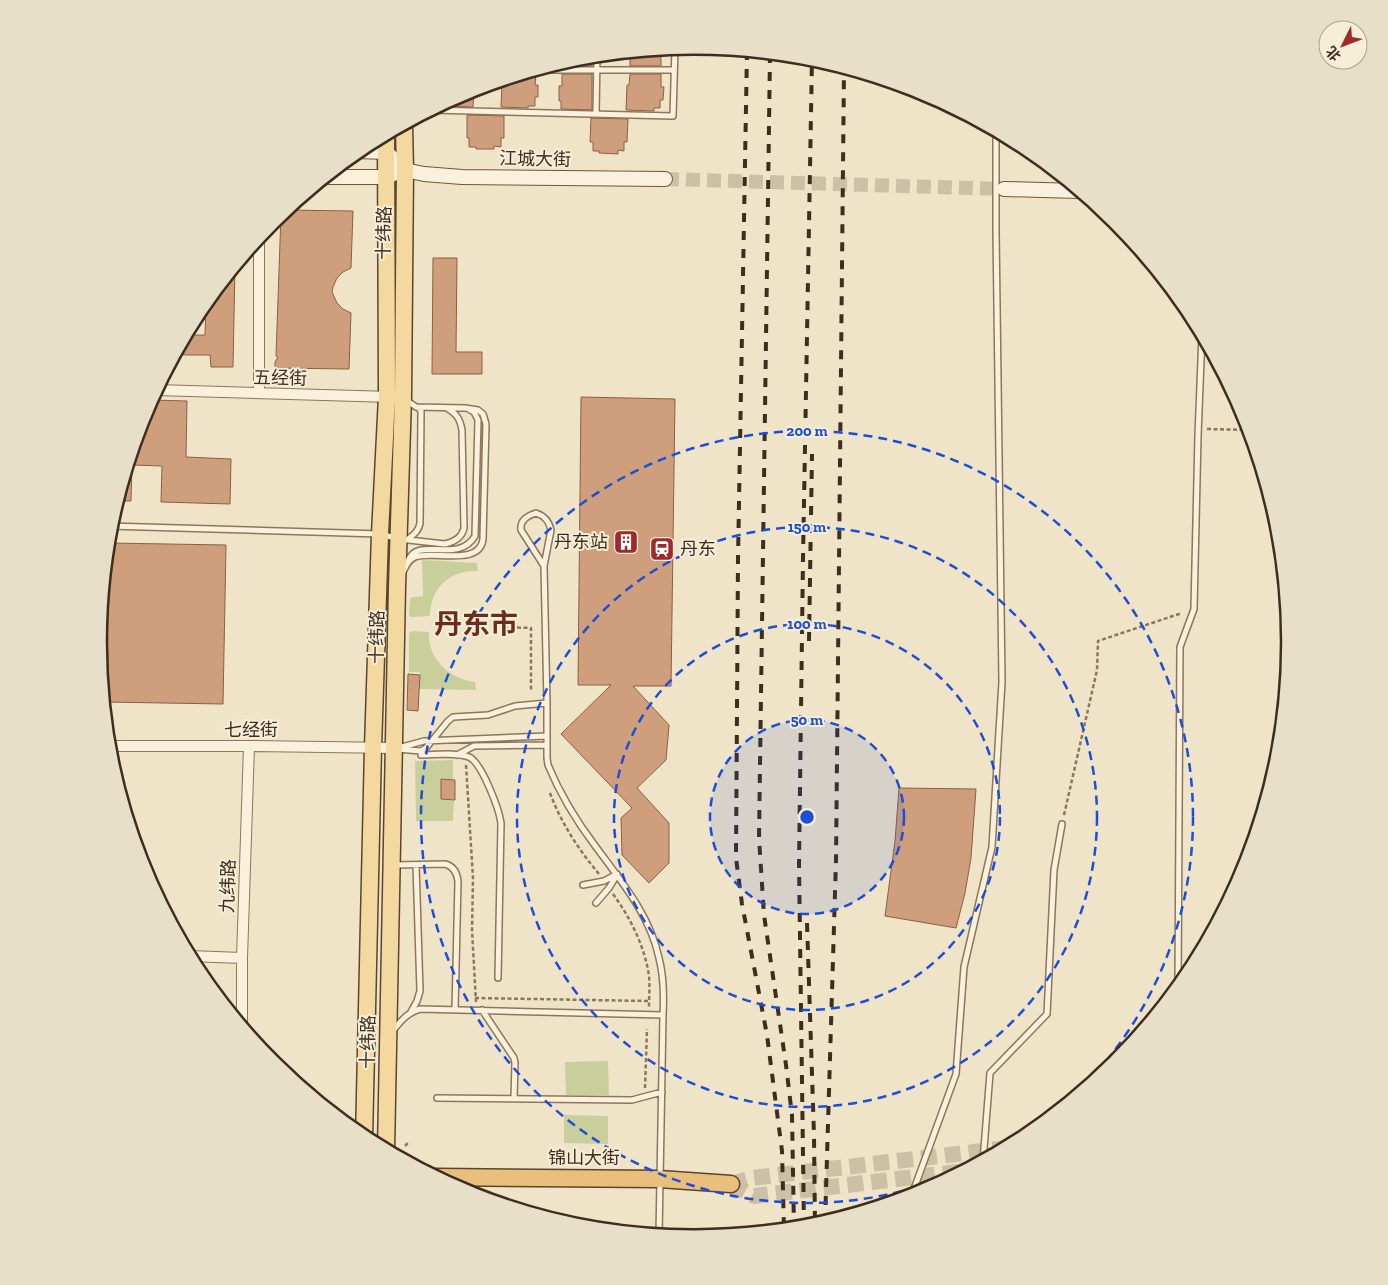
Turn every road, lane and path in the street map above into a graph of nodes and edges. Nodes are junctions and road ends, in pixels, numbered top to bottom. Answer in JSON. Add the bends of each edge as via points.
{"nodes":[{"id":1,"x":675,"y":56,"type":"edge"},
{"id":2,"x":597,"y":63,"type":"edge"},
{"id":3,"x":563,"y":70,"type":"edge"},
{"id":4,"x":597,"y":70,"type":"junction"},
{"id":5,"x":674,"y":70,"type":"junction"},
{"id":6,"x":447,"y":110,"type":"edge"},
{"id":7,"x":596,"y":113,"type":"junction"},
{"id":8,"x":404,"y":132,"type":"edge"},
{"id":9,"x":996,"y":139,"type":"edge"},
{"id":10,"x":386,"y":143,"type":"edge"},
{"id":11,"x":372,"y":152,"type":"edge"},
{"id":12,"x":386,"y":152,"type":"junction"},
{"id":13,"x":405,"y":170,"type":"junction"},
{"id":14,"x":335,"y":177,"type":"edge"},
{"id":15,"x":385,"y":177,"type":"junction"},
{"id":16,"x":665,"y":179,"type":"tunnel mouth"},
{"id":17,"x":1004,"y":189,"type":"tunnel mouth"},
{"id":18,"x":1069,"y":191,"type":"edge"},
{"id":19,"x":259,"y":248,"type":"edge"},
{"id":20,"x":1201,"y":347,"type":"edge"},
{"id":21,"x":164,"y":390,"type":"edge"},
{"id":22,"x":259,"y":393,"type":"junction"},
{"id":23,"x":395,"y":397,"type":"junction"},
{"id":24,"x":418,"y":408,"type":"junction"},
{"id":25,"x":447,"y":408,"type":"junction"},
{"id":26,"x":464,"y":408,"type":"junction"},
{"id":27,"x":1198,"y":429,"type":"junction"},
{"id":28,"x":1241,"y":430,"type":"edge"},
{"id":29,"x":118,"y":526,"type":"edge"},
{"id":30,"x":380,"y":534,"type":"junction"},
{"id":31,"x":403,"y":540,"type":"junction"},
{"id":32,"x":407,"y":564,"type":"junction"},
{"id":33,"x":544,"y":566,"type":"junction"},
{"id":34,"x":398,"y":587,"type":"junction"},
{"id":35,"x":1194,"y":609,"type":"junction"},
{"id":36,"x":504,"y":627,"type":"dead end"},
{"id":37,"x":531,"y":692,"type":"dead end"},
{"id":38,"x":547,"y":703,"type":"junction"},
{"id":39,"x":546,"y":736,"type":"junction"},
{"id":40,"x":432,"y":740,"type":"junction"},
{"id":41,"x":546,"y":745,"type":"junction"},
{"id":42,"x":116,"y":746,"type":"edge"},
{"id":43,"x":248,"y":746,"type":"junction"},
{"id":44,"x":373,"y":748,"type":"junction"},
{"id":45,"x":394,"y":748,"type":"junction"},
{"id":46,"x":421,"y":751,"type":"junction"},
{"id":47,"x":457,"y":755,"type":"junction"},
{"id":48,"x":468,"y":762,"type":"dead end"},
{"id":49,"x":554,"y":779,"type":"junction"},
{"id":50,"x":1062,"y":824,"type":"joint"},
{"id":51,"x":416,"y":865,"type":"junction"},
{"id":52,"x":392,"y":866,"type":"junction"},
{"id":53,"x":617,"y":874,"type":"junction"},
{"id":54,"x":601,"y":877,"type":"dead end"},
{"id":55,"x":583,"y":885,"type":"dead end"},
{"id":56,"x":613,"y":893,"type":"dead end"},
{"id":57,"x":596,"y":903,"type":"dead end"},
{"id":58,"x":198,"y":956,"type":"edge"},
{"id":59,"x":242,"y":958,"type":"junction"},
{"id":60,"x":1178,"y":975,"type":"edge"},
{"id":61,"x":498,"y":978,"type":"dead end"},
{"id":62,"x":475,"y":998,"type":"junction"},
{"id":63,"x":649,"y":1001,"type":"junction"},
{"id":64,"x":649,"y":1007,"type":"dead end"},
{"id":65,"x":456,"y":1010,"type":"junction"},
{"id":66,"x":480,"y":1010,"type":"junction"},
{"id":67,"x":410,"y":1012,"type":"junction"},
{"id":68,"x":664,"y":1015,"type":"junction"},
{"id":69,"x":242,"y":1018,"type":"edge"},
{"id":70,"x":647,"y":1029,"type":"dead end"},
{"id":71,"x":388,"y":1037,"type":"junction"},
{"id":72,"x":645,"y":1090,"type":"dead end"},
{"id":73,"x":662,"y":1092,"type":"junction"},
{"id":74,"x":438,"y":1098,"type":"dead end"},
{"id":75,"x":514,"y":1099,"type":"junction"},
{"id":76,"x":364,"y":1128,"type":"edge"},
{"id":77,"x":386,"y":1142,"type":"edge"},
{"id":78,"x":409,"y":1142,"type":"dead end"},
{"id":79,"x":405,"y":1146,"type":"dead end"},
{"id":80,"x":984,"y":1153,"type":"edge"},
{"id":81,"x":452,"y":1177,"type":"edge"},
{"id":82,"x":659,"y":1179,"type":"junction"},
{"id":83,"x":731,"y":1184,"type":"dead end"},
{"id":84,"x":915,"y":1186,"type":"edge"},
{"id":85,"x":659,"y":1229,"type":"edge"}],
"edges":[{"from":1,"to":5,"type":"lane"},
{"from":2,"to":4,"type":"lane"},
{"from":3,"to":4,"type":"lane"},
{"from":4,"to":5,"type":"lane"},
{"from":4,"to":7,"type":"lane"},
{"from":5,"to":7,"type":"lane","via":[[673,116]]},
{"from":6,"to":7,"type":"lane"},
{"from":8,"to":13,"type":"main road","name":"十纬路"},
{"from":9,"to":84,"type":"lane","via":[[1002,682],[992,847],[964,967],[956,1074]]},
{"from":10,"to":12,"type":"main road","name":"十纬路"},
{"from":11,"to":12,"type":"main road"},
{"from":12,"to":13,"type":"main road"},
{"from":12,"to":15,"type":"main road","name":"十纬路"},
{"from":13,"to":15,"type":"main road","name":"江城大街"},
{"from":13,"to":16,"type":"main road","name":"江城大街","via":[[454,176]]},
{"from":13,"to":23,"type":"main road","name":"十纬路"},
{"from":14,"to":15,"type":"main road","name":"江城大街"},
{"from":15,"to":23,"type":"main road","name":"十纬路"},
{"from":17,"to":18,"type":"main road"},
{"from":19,"to":22,"type":"street"},
{"from":20,"to":27,"type":"lane"},
{"from":21,"to":22,"type":"street","name":"五经街"},
{"from":22,"to":23,"type":"street","name":"五经街"},
{"from":23,"to":24,"type":"lane"},
{"from":23,"to":30,"type":"main road","name":"十纬路"},
{"from":23,"to":31,"type":"main road","name":"十纬路"},
{"from":24,"to":25,"type":"lane"},
{"from":24,"to":31,"type":"lane","via":[[421,410],[420,523],[416,532]]},
{"from":25,"to":26,"type":"lane"},
{"from":25,"to":31,"type":"lane","via":[[459,419],[462,430],[462,535],[445,544]]},
{"from":26,"to":32,"type":"lane","via":[[474,412],[478,420],[475,536],[467,546],[458,549],[417,551],[410,555]]},
{"from":26,"to":32,"type":"lane","via":[[480,411],[485,420],[483,543],[478,551],[467,555],[418,556]]},
{"from":27,"to":28,"type":"path"},
{"from":27,"to":35,"type":"lane"},
{"from":29,"to":30,"type":"lane"},
{"from":30,"to":31,"type":"lane"},
{"from":30,"to":44,"type":"main road","name":"十纬路"},
{"from":31,"to":34,"type":"main road","name":"十纬路"},
{"from":32,"to":34,"type":"lane"},
{"from":33,"to":33,"type":"lane","via":[[551,530],[545,518],[536,513],[523,521],[521,530]]},
{"from":33,"to":38,"type":"lane"},
{"from":34,"to":45,"type":"main road","name":"十纬路"},
{"from":35,"to":50,"type":"path","via":[[1098,641],[1097,670]]},
{"from":35,"to":60,"type":"lane","via":[[1180,647]]},
{"from":36,"to":37,"type":"path","via":[[530,628]]},
{"from":38,"to":39,"type":"lane"},
{"from":38,"to":40,"type":"lane","via":[[515,706],[488,716],[454,717]]},
{"from":39,"to":40,"type":"lane"},
{"from":39,"to":41,"type":"lane"},
{"from":40,"to":45,"type":"lane"},
{"from":40,"to":46,"type":"lane"},
{"from":41,"to":47,"type":"lane","via":[[474,746]]},
{"from":41,"to":49,"type":"lane","via":[[548,765]]},
{"from":42,"to":43,"type":"street","name":"七经街"},
{"from":43,"to":44,"type":"street","name":"七经街"},
{"from":43,"to":59,"type":"street","name":"九纬路"},
{"from":44,"to":45,"type":"street","name":"七经街"},
{"from":44,"to":76,"type":"main road","name":"十纬路"},
{"from":45,"to":46,"type":"lane"},
{"from":45,"to":52,"type":"main road","name":"十纬路"},
{"from":46,"to":47,"type":"lane","via":[[421,755]]},
{"from":47,"to":61,"type":"lane","via":[[471,758],[480,767],[500,813]]},
{"from":48,"to":62,"type":"path"},
{"from":49,"to":53,"type":"lane","via":[[585,832]]},
{"from":49,"to":54,"type":"path","via":[[549,789],[558,811],[580,850]]},
{"from":50,"to":80,"type":"lane","via":[[1054,870],[1047,1014],[990,1074]]},
{"from":51,"to":52,"type":"lane"},
{"from":51,"to":65,"type":"lane","via":[[447,864],[457,877]]},
{"from":51,"to":67,"type":"lane","via":[[420,991]]},
{"from":52,"to":71,"type":"main road","name":"十纬路"},
{"from":53,"to":55,"type":"lane","via":[[604,881]]},
{"from":53,"to":57,"type":"lane"},
{"from":53,"to":68,"type":"lane","via":[[638,906],[656,946],[663,981]]},
{"from":56,"to":63,"type":"path","via":[[644,955],[649,976]]},
{"from":58,"to":59,"type":"street"},
{"from":59,"to":69,"type":"street","name":"九纬路"},
{"from":62,"to":63,"type":"path"},
{"from":62,"to":66,"type":"path"},
{"from":63,"to":64,"type":"path"},
{"from":65,"to":66,"type":"lane"},
{"from":65,"to":67,"type":"lane","via":[[420,1009]]},
{"from":66,"to":68,"type":"lane"},
{"from":66,"to":75,"type":"lane","via":[[514,1058]]},
{"from":67,"to":71,"type":"lane"},
{"from":68,"to":73,"type":"lane"},
{"from":70,"to":72,"type":"path"},
{"from":71,"to":77,"type":"main road","name":"十纬路"},
{"from":73,"to":75,"type":"lane","via":[[632,1100]]},
{"from":73,"to":82,"type":"lane"},
{"from":74,"to":75,"type":"lane"},
{"from":78,"to":79,"type":"path"},
{"from":81,"to":82,"type":"highway","name":"锦山大街"},
{"from":82,"to":83,"type":"highway","name":"锦山大街"},
{"from":82,"to":85,"type":"lane"}]}
